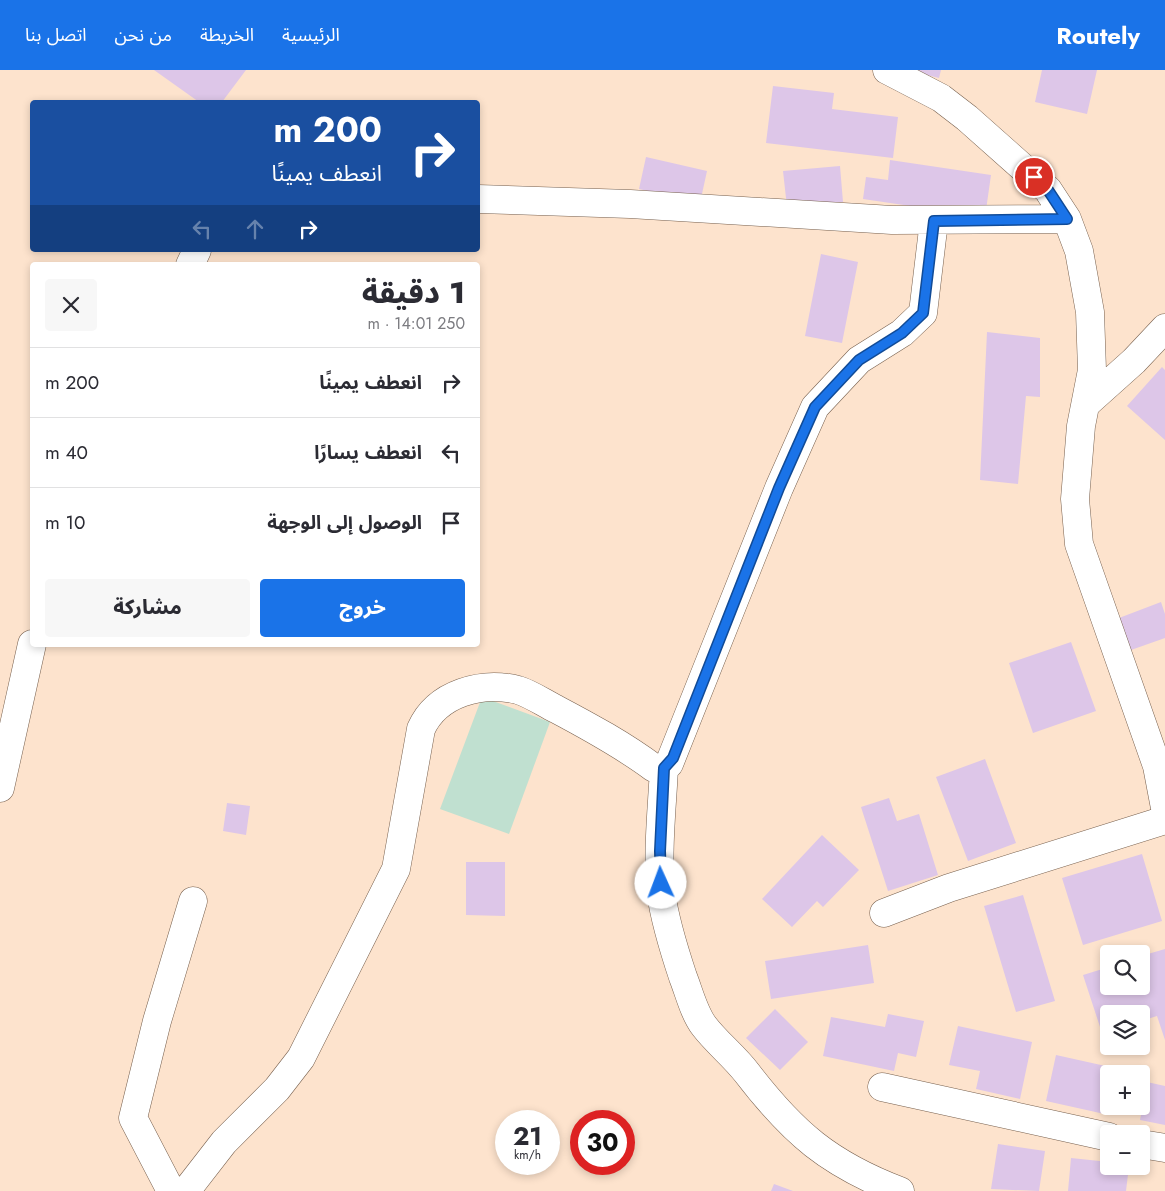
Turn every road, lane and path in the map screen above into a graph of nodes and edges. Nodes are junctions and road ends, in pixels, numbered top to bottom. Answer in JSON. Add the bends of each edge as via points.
{"nodes":[{"id":1,"x":887,"y":70,"type":"edge"},
{"id":2,"x":480,"y":199,"type":"edge"},
{"id":3,"x":1067,"y":219,"type":"junction"},
{"id":4,"x":934,"y":221,"type":"junction"},
{"id":5,"x":1165,"y":328,"type":"edge"},
{"id":6,"x":1086,"y":404,"type":"junction"},
{"id":7,"x":31,"y":647,"type":"edge"},
{"id":8,"x":1161,"y":764,"type":"edge"},
{"id":9,"x":664,"y":768,"type":"junction"},
{"id":10,"x":0,"y":788,"type":"edge"},
{"id":11,"x":1165,"y":808,"type":"edge"},
{"id":12,"x":1165,"y":820,"type":"edge"},
{"id":13,"x":192,"y":901,"type":"dead end"},
{"id":14,"x":884,"y":913,"type":"dead end"},
{"id":15,"x":882,"y":1087,"type":"dead end"},
{"id":16,"x":1100,"y":1135,"type":"edge"},
{"id":17,"x":1150,"y":1146,"type":"edge"},
{"id":18,"x":1165,"y":1148,"type":"edge"},
{"id":19,"x":171,"y":1191,"type":"edge"},
{"id":20,"x":186,"y":1191,"type":"edge"},
{"id":21,"x":900,"y":1191,"type":"edge"}],
"edges":[{"from":1,"to":3,"type":"street","via":[[941,98],[967,118],[1048,190]]},
{"from":2,"to":4,"type":"street"},
{"from":3,"to":4,"type":"street"},
{"from":3,"to":6,"type":"street","via":[[1078,250],[1090,312],[1092,370]]},
{"from":4,"to":9,"type":"street","via":[[923,313],[902,333],[859,360],[815,407],[779,488],[673,758]]},
{"from":5,"to":6,"type":"street"},
{"from":6,"to":8,"type":"street","via":[[1075,499],[1079,544]]},
{"from":7,"to":10,"type":"street"},
{"from":8,"to":11,"type":"street"},
{"from":9,"to":20,"type":"street","via":[[654,768],[602,733],[519,690],[493,687],[463,691],[436,707],[421,729],[396,869],[301,1058],[277,1089],[224,1142]]},
{"from":9,"to":21,"type":"street","via":[[660,851],[662,894],[674,950],[703,1025],[738,1062],[775,1110],[799,1133],[822,1152]]},
{"from":12,"to":14,"type":"street","via":[[949,888]]},
{"from":13,"to":19,"type":"street","via":[[133,1118]]},
{"from":15,"to":16,"type":"street"},
{"from":17,"to":18,"type":"street"}]}
